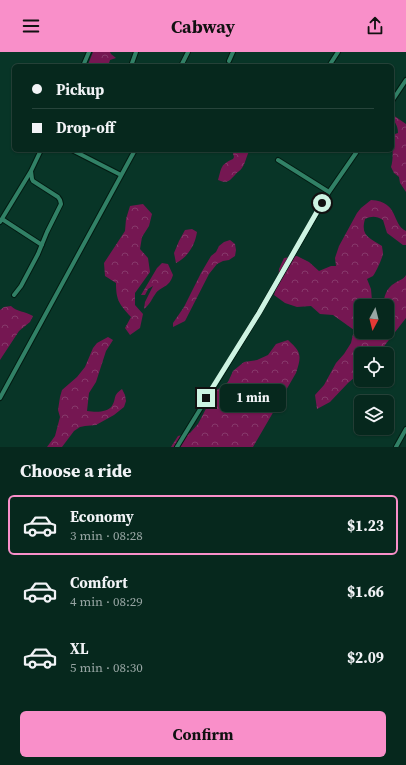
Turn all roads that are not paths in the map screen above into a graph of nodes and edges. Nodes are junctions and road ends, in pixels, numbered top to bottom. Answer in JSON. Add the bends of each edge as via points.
{"nodes":[{"id":1,"x":89,"y":52,"type":"edge"},
{"id":2,"x":136,"y":52,"type":"edge"},
{"id":3,"x":188,"y":52,"type":"edge"},
{"id":4,"x":233,"y":52,"type":"edge"},
{"id":5,"x":338,"y":52,"type":"edge"},
{"id":6,"x":229,"y":61,"type":"dead end"},
{"id":7,"x":84,"y":64,"type":"edge"},
{"id":8,"x":131,"y":64,"type":"edge"},
{"id":9,"x":182,"y":64,"type":"edge"},
{"id":10,"x":330,"y":64,"type":"edge"},
{"id":11,"x":406,"y":80,"type":"edge"},
{"id":12,"x":394,"y":98,"type":"edge"},
{"id":13,"x":40,"y":152,"type":"edge"},
{"id":14,"x":76,"y":152,"type":"edge"},
{"id":15,"x":134,"y":152,"type":"edge"},
{"id":16,"x":357,"y":152,"type":"edge"},
{"id":17,"x":278,"y":160,"type":"dead end"},
{"id":18,"x":31,"y":171,"type":"junction"},
{"id":19,"x":121,"y":175,"type":"junction"},
{"id":20,"x":329,"y":192,"type":"junction"},
{"id":21,"x":1,"y":221,"type":"edge"},
{"id":22,"x":42,"y":245,"type":"junction"},
{"id":23,"x":14,"y":295,"type":"dead end"},
{"id":24,"x":0,"y":398,"type":"edge"},
{"id":25,"x":406,"y":429,"type":"edge"},
{"id":26,"x":178,"y":447,"type":"edge"},
{"id":27,"x":396,"y":447,"type":"edge"}],
"edges":[{"from":1,"to":7,"type":"street"},
{"from":2,"to":8,"type":"street"},
{"from":3,"to":9,"type":"street"},
{"from":4,"to":6,"type":"street"},
{"from":5,"to":10,"type":"street"},
{"from":11,"to":12,"type":"street"},
{"from":13,"to":18,"type":"street"},
{"from":14,"to":19,"type":"street"},
{"from":15,"to":19,"type":"street"},
{"from":16,"to":20,"type":"street"},
{"from":17,"to":20,"type":"street"},
{"from":18,"to":21,"type":"street"},
{"from":18,"to":22,"type":"street","via":[[35,183],[60,200]]},
{"from":19,"to":24,"type":"street"},
{"from":20,"to":26,"type":"street"},
{"from":21,"to":22,"type":"street"},
{"from":22,"to":23,"type":"street"},
{"from":25,"to":27,"type":"street"}]}
